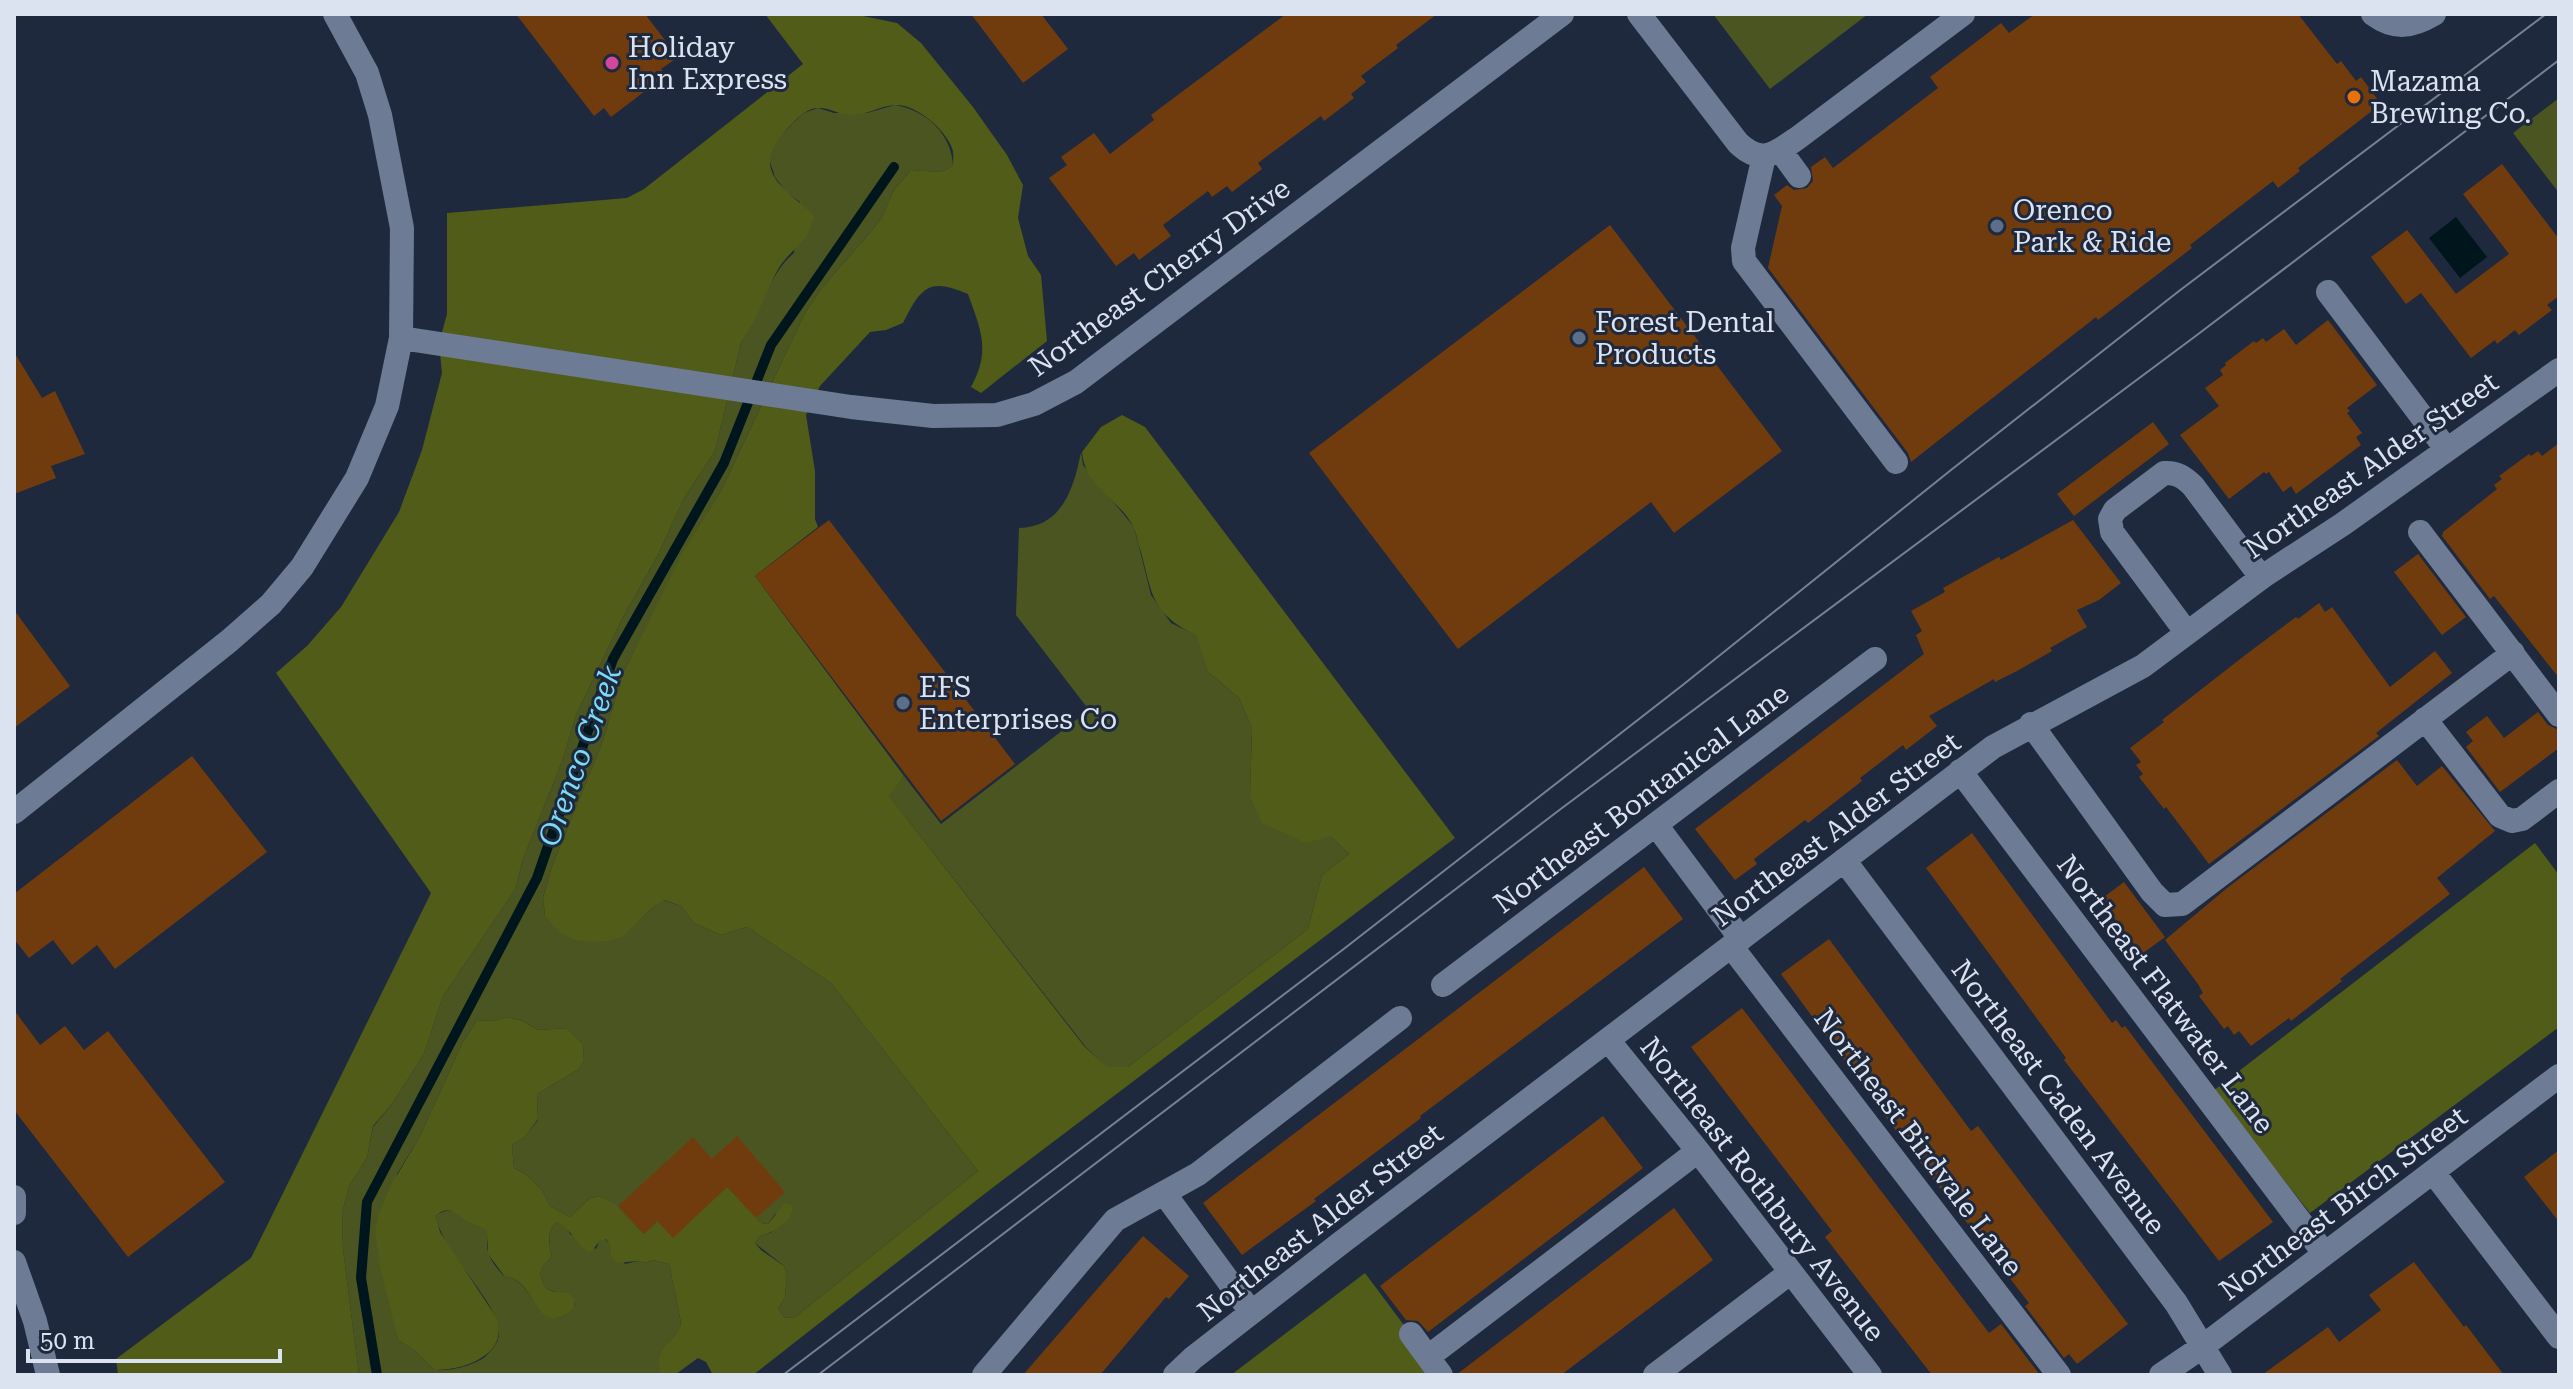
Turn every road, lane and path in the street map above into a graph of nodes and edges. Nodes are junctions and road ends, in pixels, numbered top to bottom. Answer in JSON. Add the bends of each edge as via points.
{"nodes":[{"id":1,"x":335,"y":14,"type":"edge"},
{"id":2,"x":1562,"y":14,"type":"edge"},
{"id":3,"x":1639,"y":14,"type":"edge"},
{"id":4,"x":1963,"y":14,"type":"edge"},
{"id":5,"x":2373,"y":14,"type":"edge"},
{"id":6,"x":2434,"y":14,"type":"edge"},
{"id":7,"x":1772,"y":153,"type":"junction"},
{"id":8,"x":1799,"y":176,"type":"dead end"},
{"id":9,"x":2328,"y":292,"type":"dead end"},
{"id":10,"x":401,"y":338,"type":"junction"},
{"id":11,"x":2559,"y":370,"type":"edge"},
{"id":12,"x":2447,"y":450,"type":"junction"},
{"id":13,"x":1896,"y":462,"type":"dead end"},
{"id":14,"x":2420,"y":532,"type":"dead end"},
{"id":15,"x":2261,"y":577,"type":"junction"},
{"id":16,"x":2187,"y":633,"type":"junction"},
{"id":17,"x":2513,"y":653,"type":"junction"},
{"id":18,"x":1875,"y":659,"type":"dead end"},
{"id":19,"x":2559,"y":715,"type":"edge"},
{"id":20,"x":2425,"y":719,"type":"junction"},
{"id":21,"x":2031,"y":724,"type":"junction"},
{"id":22,"x":1960,"y":771,"type":"junction"},
{"id":23,"x":2559,"y":791,"type":"edge"},
{"id":24,"x":14,"y":812,"type":"edge"},
{"id":25,"x":1656,"y":825,"type":"junction"},
{"id":26,"x":1844,"y":860,"type":"junction"},
{"id":27,"x":1736,"y":943,"type":"junction"},
{"id":28,"x":1443,"y":985,"type":"dead end"},
{"id":29,"x":1400,"y":1018,"type":"dead end"},
{"id":30,"x":1608,"y":1040,"type":"junction"},
{"id":31,"x":2559,"y":1076,"type":"edge"},
{"id":32,"x":1698,"y":1151,"type":"junction"},
{"id":33,"x":2433,"y":1172,"type":"junction"},
{"id":34,"x":1164,"y":1193,"type":"junction"},
{"id":35,"x":14,"y":1197,"type":"edge"},
{"id":36,"x":14,"y":1213,"type":"edge"},
{"id":37,"x":2324,"y":1253,"type":"junction"},
{"id":38,"x":14,"y":1262,"type":"edge"},
{"id":39,"x":1791,"y":1272,"type":"junction"},
{"id":40,"x":1251,"y":1312,"type":"junction"},
{"id":41,"x":1411,"y":1334,"type":"dead end"},
{"id":42,"x":2559,"y":1337,"type":"edge"},
{"id":43,"x":2202,"y":1347,"type":"junction"},
{"id":44,"x":1434,"y":1366,"type":"edge"},
{"id":45,"x":48,"y":1375,"type":"edge"},
{"id":46,"x":984,"y":1375,"type":"edge"},
{"id":47,"x":1175,"y":1375,"type":"edge"},
{"id":48,"x":1655,"y":1375,"type":"edge"},
{"id":49,"x":1870,"y":1375,"type":"edge"},
{"id":50,"x":2059,"y":1375,"type":"edge"},
{"id":51,"x":2161,"y":1375,"type":"edge"},
{"id":52,"x":2220,"y":1375,"type":"edge"}],
"edges":[{"from":1,"to":10,"type":"street","via":[[367,73],[393,172],[402,228]]},
{"from":2,"to":10,"type":"street","name":"Northeast Cherry Drive","via":[[1076,382],[1034,404],[997,415],[933,416],[851,407]]},
{"from":3,"to":7,"type":"street","via":[[1738,143],[1749,153]]},
{"from":4,"to":7,"type":"street"},
{"from":5,"to":6,"type":"street","via":[[2397,26],[2411,26]]},
{"from":7,"to":8,"type":"street"},
{"from":7,"to":13,"type":"street","via":[[1743,248],[1744,261]]},
{"from":9,"to":12,"type":"street"},
{"from":10,"to":24,"type":"street","via":[[387,406],[357,478],[302,567],[229,641]]},
{"from":11,"to":12,"type":"street","name":"Northeast Alder Street"},
{"from":12,"to":15,"type":"street","name":"Northeast Alder Street"},
{"from":14,"to":17,"type":"street"},
{"from":15,"to":16,"type":"street","name":"Northeast Alder Street"},
{"from":15,"to":16,"type":"street","via":[[2184,477],[2164,473],[2115,510],[2112,532]]},
{"from":16,"to":21,"type":"street","name":"Northeast Alder Street","via":[[2143,666]]},
{"from":17,"to":19,"type":"street"},
{"from":17,"to":20,"type":"street"},
{"from":18,"to":25,"type":"street","name":"Northeast Bontanical Lane"},
{"from":20,"to":21,"type":"street","via":[[2195,895],[2182,904],[2165,905]]},
{"from":20,"to":23,"type":"street","via":[[2500,816],[2522,819]]},
{"from":21,"to":22,"type":"street","name":"Northeast Alder Street"},
{"from":22,"to":26,"type":"street","name":"Northeast Alder Street"},
{"from":22,"to":37,"type":"street","name":"Northeast Flatwater Lane"},
{"from":25,"to":27,"type":"street","name":"Northeast Birdvale Lane"},
{"from":25,"to":28,"type":"street","name":"Northeast Bontanical Lane"},
{"from":26,"to":27,"type":"street","name":"Northeast Alder Street"},
{"from":26,"to":43,"type":"street","name":"Northeast Caden Avenue","via":[[2176,1303]]},
{"from":27,"to":30,"type":"street","name":"Northeast Alder Street"},
{"from":27,"to":50,"type":"street","name":"Northeast Birdvale Lane"},
{"from":29,"to":34,"type":"street","via":[[1198,1174]]},
{"from":30,"to":32,"type":"street","name":"Northeast Rothbury Avenue"},
{"from":30,"to":40,"type":"street","name":"Northeast Alder Street"},
{"from":31,"to":33,"type":"street","name":"Northeast Birch Street"},
{"from":32,"to":39,"type":"street","name":"Northeast Rothbury Avenue"},
{"from":32,"to":44,"type":"street"},
{"from":33,"to":37,"type":"street","name":"Northeast Birch Street"},
{"from":33,"to":42,"type":"street"},
{"from":34,"to":40,"type":"street"},
{"from":34,"to":46,"type":"street","via":[[1115,1220]]},
{"from":35,"to":36,"type":"street"},
{"from":37,"to":43,"type":"street","name":"Northeast Birch Street"},
{"from":38,"to":45,"type":"street"},
{"from":39,"to":48,"type":"street"},
{"from":39,"to":49,"type":"street","name":"Northeast Rothbury Avenue"},
{"from":40,"to":47,"type":"street","name":"Northeast Alder Street"},
{"from":41,"to":44,"type":"street"},
{"from":43,"to":51,"type":"street","name":"Northeast Birch Street"},
{"from":43,"to":52,"type":"street","name":"Northeast Caden Avenue"}]}
